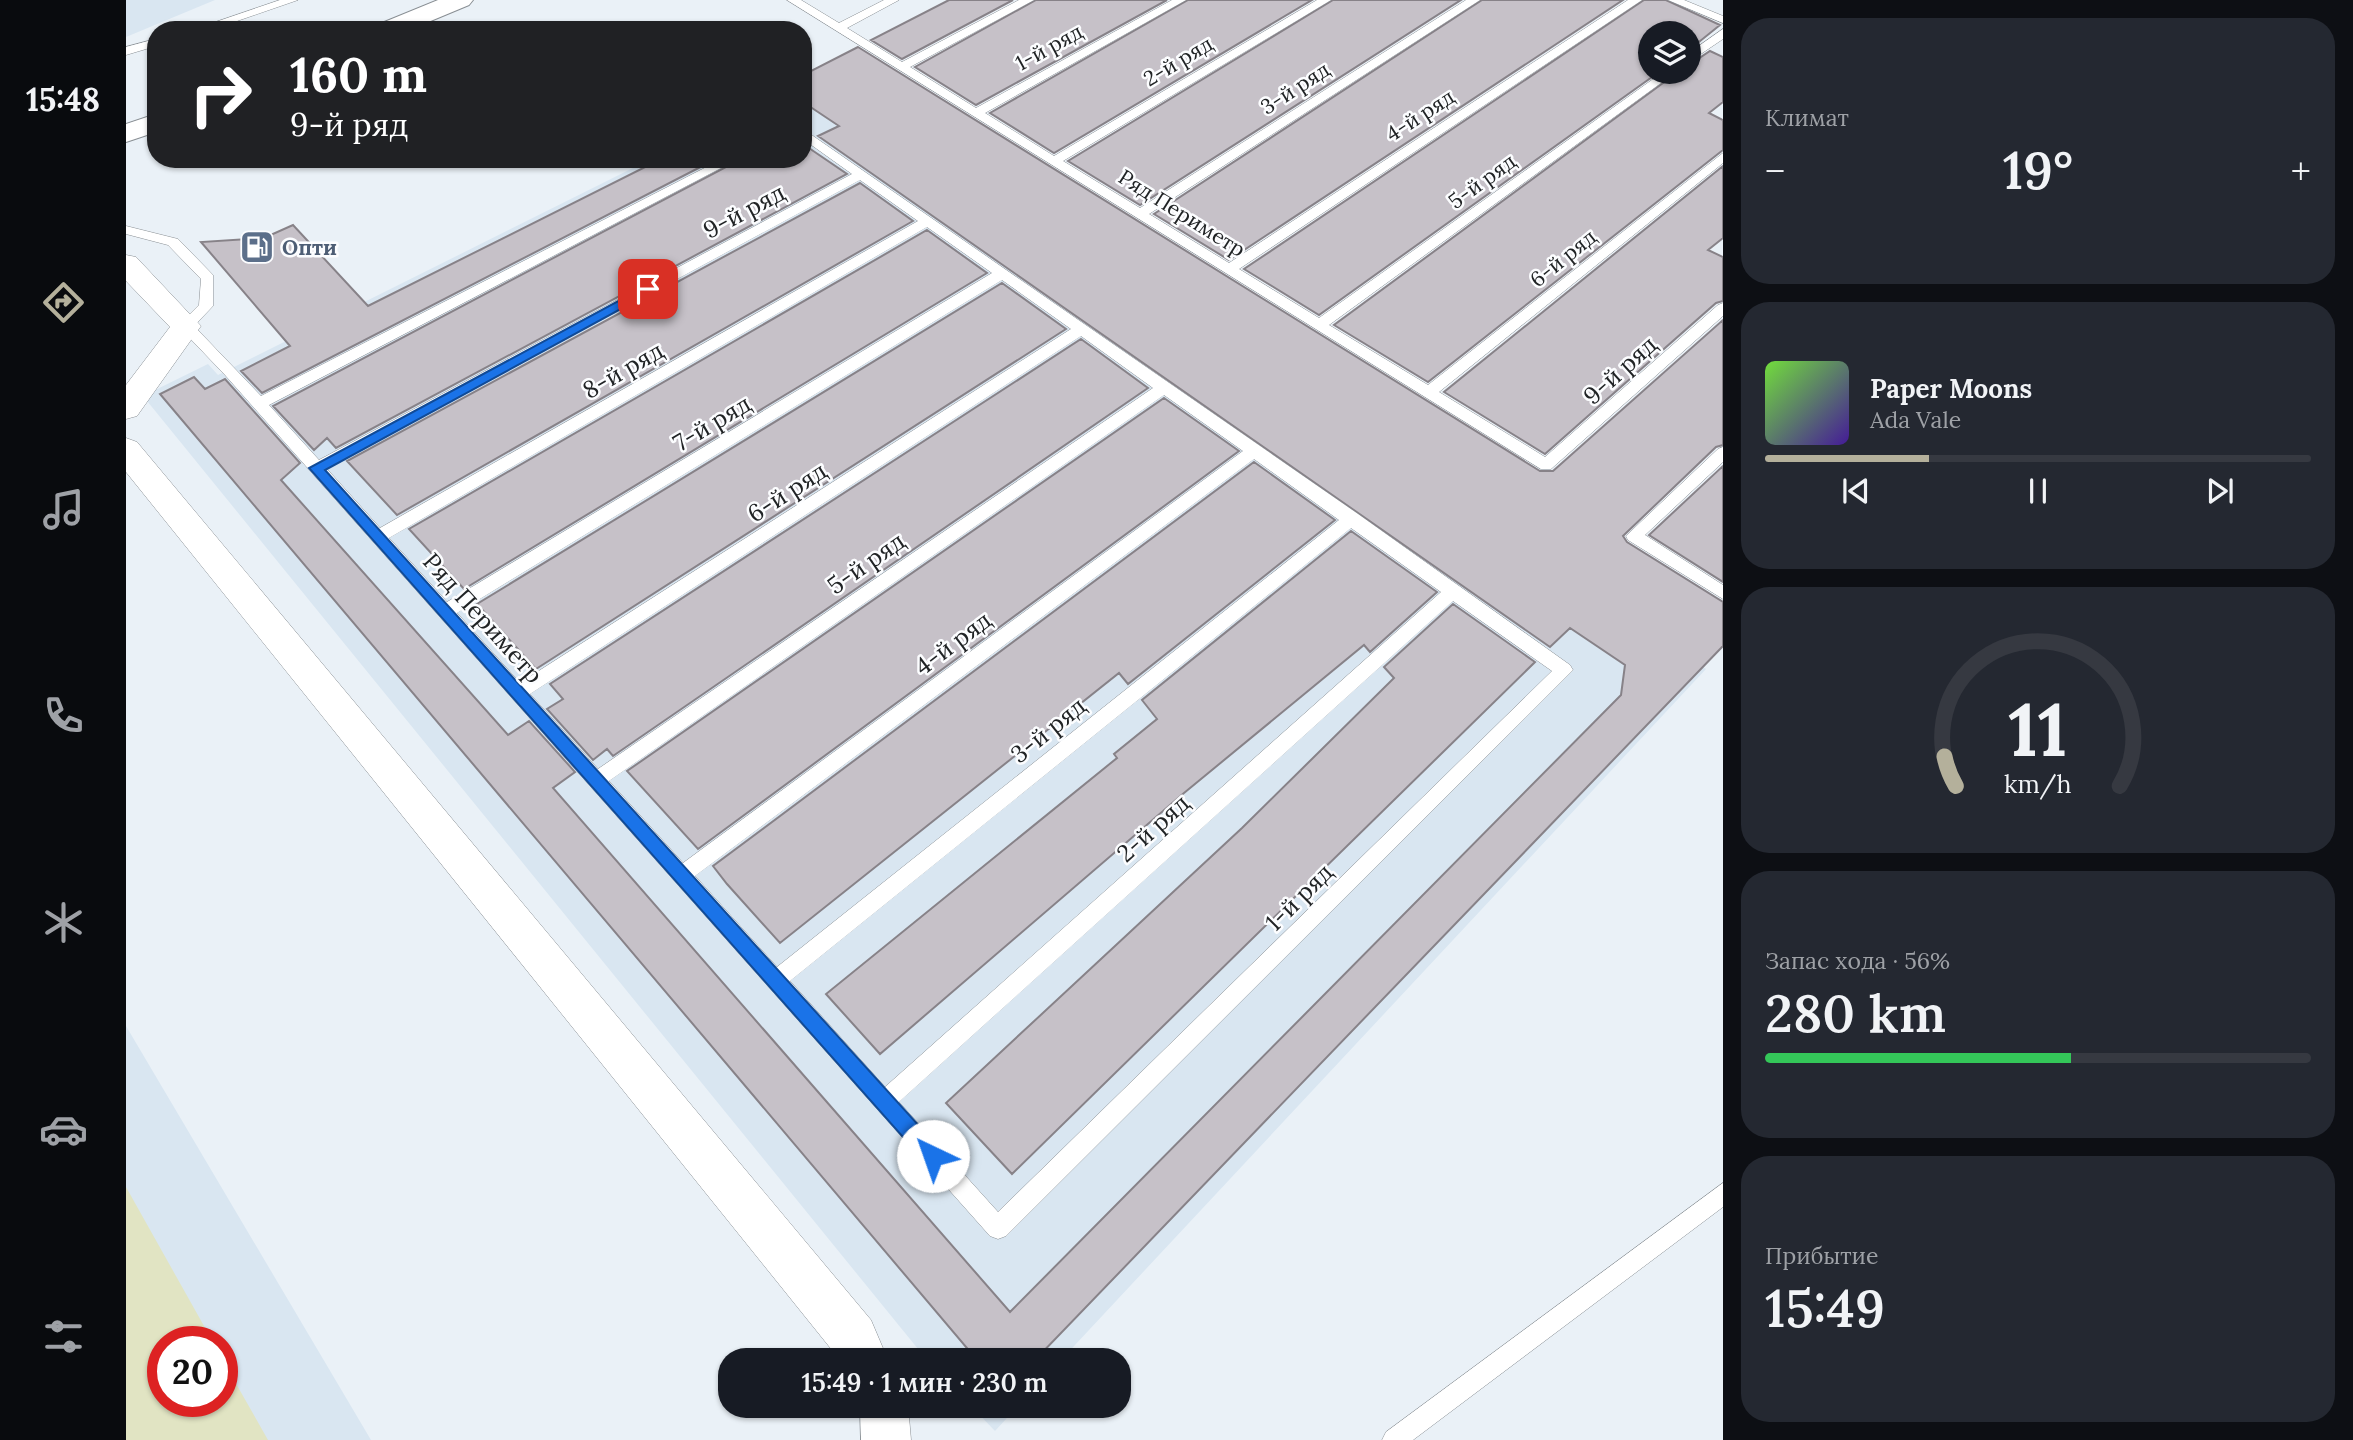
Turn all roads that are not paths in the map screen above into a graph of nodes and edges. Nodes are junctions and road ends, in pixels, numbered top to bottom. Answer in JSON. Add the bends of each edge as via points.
{"nodes":[{"id":1,"x":292,"y":0,"type":"edge"},
{"id":2,"x":460,"y":0,"type":"edge"},
{"id":3,"x":793,"y":0,"type":"edge"},
{"id":4,"x":892,"y":0,"type":"edge"},
{"id":5,"x":1028,"y":0,"type":"edge"},
{"id":6,"x":1180,"y":0,"type":"edge"},
{"id":7,"x":1325,"y":0,"type":"edge"},
{"id":8,"x":1474,"y":0,"type":"edge"},
{"id":9,"x":1636,"y":0,"type":"edge"},
{"id":10,"x":1674,"y":0,"type":"edge"},
{"id":11,"x":1723,"y":20,"type":"edge"},
{"id":12,"x":226,"y":21,"type":"edge"},
{"id":13,"x":408,"y":21,"type":"edge"},
{"id":14,"x":838,"y":28,"type":"junction"},
{"id":15,"x":1723,"y":33,"type":"edge"},
{"id":16,"x":147,"y":45,"type":"edge"},
{"id":17,"x":1701,"y":49,"type":"edge"},
{"id":18,"x":126,"y":51,"type":"edge"},
{"id":19,"x":902,"y":67,"type":"junction"},
{"id":20,"x":1653,"y":84,"type":"edge"},
{"id":21,"x":976,"y":113,"type":"junction"},
{"id":22,"x":147,"y":126,"type":"edge"},
{"id":23,"x":126,"y":134,"type":"edge"},
{"id":24,"x":812,"y":140,"type":"edge"},
{"id":25,"x":1723,"y":157,"type":"edge"},
{"id":26,"x":1054,"y":161,"type":"junction"},
{"id":27,"x":715,"y":168,"type":"edge"},
{"id":28,"x":861,"y":174,"type":"junction"},
{"id":29,"x":1140,"y":214,"type":"junction"},
{"id":30,"x":928,"y":221,"type":"junction"},
{"id":31,"x":126,"y":230,"type":"edge"},
{"id":32,"x":126,"y":264,"type":"edge"},
{"id":33,"x":1229,"y":269,"type":"junction"},
{"id":34,"x":1003,"y":273,"type":"junction"},
{"id":35,"x":1723,"y":308,"type":"edge"},
{"id":36,"x":1319,"y":325,"type":"junction"},
{"id":37,"x":186,"y":326,"type":"junction"},
{"id":38,"x":1082,"y":329,"type":"junction"},
{"id":39,"x":1165,"y":387,"type":"junction"},
{"id":40,"x":1429,"y":392,"type":"junction"},
{"id":41,"x":258,"y":404,"type":"junction"},
{"id":42,"x":126,"y":408,"type":"edge"},
{"id":43,"x":126,"y":450,"type":"edge"},
{"id":44,"x":1255,"y":450,"type":"junction"},
{"id":45,"x":1723,"y":453,"type":"edge"},
{"id":46,"x":1546,"y":465,"type":"joint"},
{"id":47,"x":316,"y":468,"type":"junction"},
{"id":48,"x":1352,"y":518,"type":"junction"},
{"id":49,"x":377,"y":537,"type":"junction"},
{"id":50,"x":1454,"y":590,"type":"junction"},
{"id":51,"x":1723,"y":593,"type":"edge"},
{"id":52,"x":445,"y":612,"type":"junction"},
{"id":53,"x":518,"y":693,"type":"junction"},
{"id":54,"x":596,"y":780,"type":"junction"},
{"id":55,"x":681,"y":876,"type":"junction"},
{"id":56,"x":775,"y":981,"type":"junction"},
{"id":57,"x":884,"y":1102,"type":"junction"},
{"id":58,"x":1723,"y":1194,"type":"edge"},
{"id":59,"x":1030,"y":1197,"type":"joint"},
{"id":60,"x":859,"y":1348,"type":"edge"},
{"id":61,"x":885,"y":1418,"type":"edge"},
{"id":62,"x":886,"y":1440,"type":"edge"},
{"id":63,"x":1394,"y":1440,"type":"edge"}],
"edges":[{"from":1,"to":12,"type":"lane"},
{"from":2,"to":13,"type":"street"},
{"from":3,"to":14,"type":"lane","name":"Ряд Периметр"},
{"from":4,"to":14,"type":"lane"},
{"from":5,"to":19,"type":"lane"},
{"from":6,"to":21,"type":"lane","name":"1-й ряд"},
{"from":7,"to":26,"type":"lane","name":"2-й ряд"},
{"from":8,"to":29,"type":"lane","name":"3-й ряд"},
{"from":9,"to":33,"type":"lane","name":"4-й ряд"},
{"from":10,"to":11,"type":"lane"},
{"from":14,"to":19,"type":"lane","name":"Ряд Периметр"},
{"from":15,"to":17,"type":"lane"},
{"from":16,"to":18,"type":"lane"},
{"from":19,"to":21,"type":"lane","name":"Ряд Периметр"},
{"from":20,"to":36,"type":"lane","name":"5-й ряд"},
{"from":21,"to":26,"type":"lane","name":"Ряд Периметр"},
{"from":22,"to":23,"type":"street"},
{"from":24,"to":28,"type":"lane"},
{"from":25,"to":40,"type":"lane","name":"6-й ряд"},
{"from":26,"to":29,"type":"lane","name":"Ряд Периметр"},
{"from":27,"to":41,"type":"lane"},
{"from":28,"to":30,"type":"lane"},
{"from":28,"to":47,"type":"lane","name":"9-й ряд"},
{"from":29,"to":33,"type":"lane","name":"Ряд Периметр"},
{"from":30,"to":34,"type":"lane"},
{"from":30,"to":49,"type":"lane","name":"8-й ряд"},
{"from":31,"to":37,"type":"lane","via":[[173,242],[208,278],[206,306]]},
{"from":32,"to":37,"type":"street"},
{"from":33,"to":36,"type":"lane","name":"Ряд Периметр"},
{"from":34,"to":38,"type":"lane"},
{"from":34,"to":52,"type":"lane","name":"7-й ряд"},
{"from":35,"to":46,"type":"lane","name":"9-й ряд"},
{"from":36,"to":40,"type":"lane","name":"Ряд Периметр"},
{"from":37,"to":41,"type":"lane","name":"Ряд Периметр"},
{"from":37,"to":42,"type":"street"},
{"from":38,"to":39,"type":"lane"},
{"from":38,"to":53,"type":"lane","name":"6-й ряд"},
{"from":39,"to":44,"type":"lane"},
{"from":39,"to":54,"type":"lane","name":"5-й ряд"},
{"from":40,"to":46,"type":"lane","name":"Ряд Периметр"},
{"from":41,"to":47,"type":"lane","name":"Ряд Периметр"},
{"from":43,"to":60,"type":"street"},
{"from":44,"to":48,"type":"lane"},
{"from":44,"to":55,"type":"lane","name":"4-й ряд"},
{"from":45,"to":51,"type":"lane","via":[[1634,536]]},
{"from":47,"to":49,"type":"lane","name":"Ряд Периметр"},
{"from":48,"to":50,"type":"lane"},
{"from":48,"to":56,"type":"lane","name":"3-й ряд"},
{"from":49,"to":52,"type":"lane","name":"Ряд Периметр"},
{"from":50,"to":57,"type":"lane","name":"2-й ряд"},
{"from":50,"to":59,"type":"lane","name":"1-й ряд","via":[[1564,670]]},
{"from":52,"to":53,"type":"lane","name":"Ряд Периметр"},
{"from":53,"to":54,"type":"lane","name":"Ряд Периметр"},
{"from":54,"to":55,"type":"lane","name":"Ряд Периметр"},
{"from":55,"to":56,"type":"lane","name":"Ряд Периметр"},
{"from":56,"to":57,"type":"lane","name":"Ряд Периметр"},
{"from":57,"to":59,"type":"lane","name":"Ряд Периметр","via":[[998,1228]]},
{"from":58,"to":63,"type":"lane"},
{"from":61,"to":62,"type":"street"}]}
